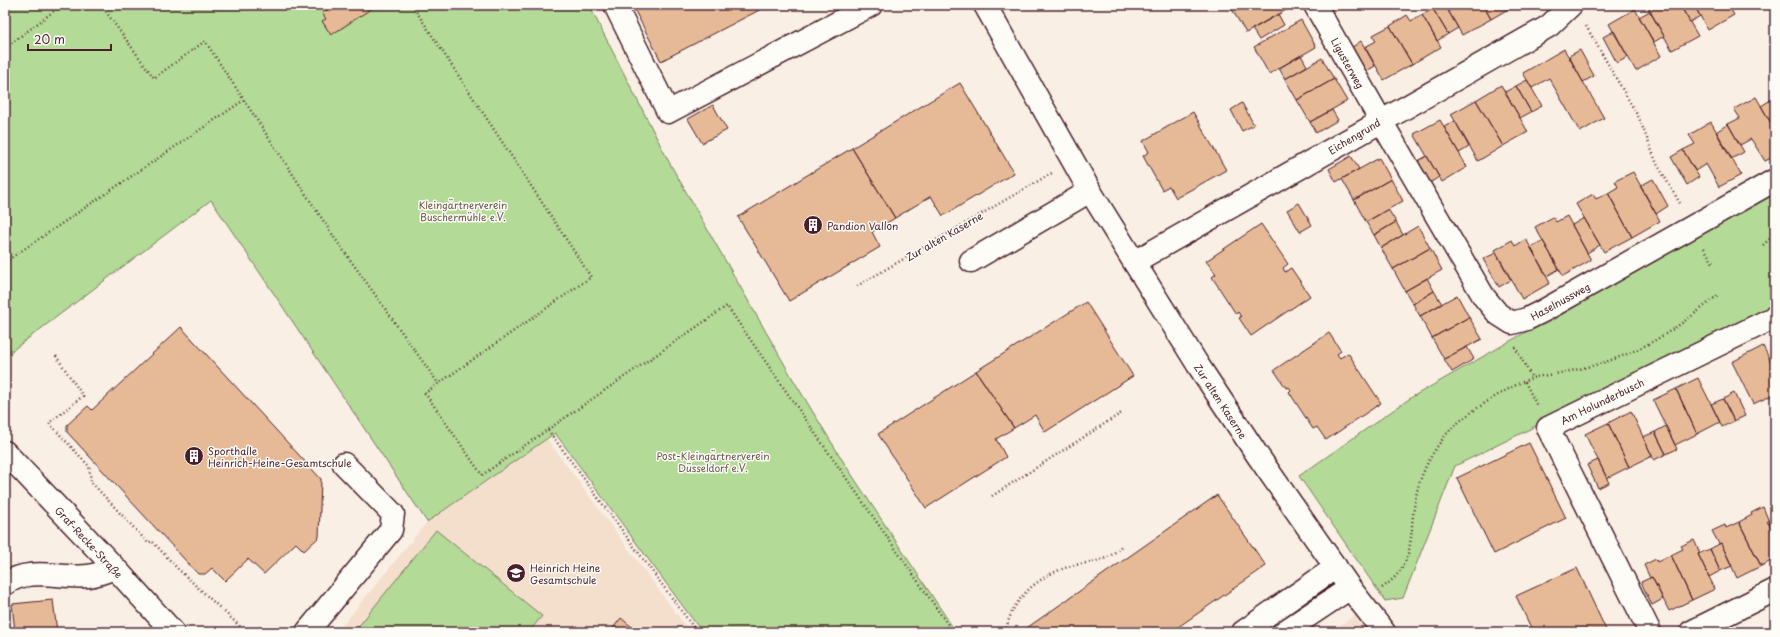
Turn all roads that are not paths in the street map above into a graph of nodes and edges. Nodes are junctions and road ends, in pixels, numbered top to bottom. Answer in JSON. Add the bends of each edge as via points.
{"nodes":[{"id":1,"x":615,"y":5,"type":"edge"},
{"id":2,"x":871,"y":5,"type":"edge"},
{"id":3,"x":985,"y":5,"type":"edge"},
{"id":4,"x":1315,"y":5,"type":"edge"},
{"id":5,"x":1571,"y":5,"type":"edge"},
{"id":6,"x":1381,"y":121,"type":"junction"},
{"id":7,"x":1775,"y":180,"type":"edge"},
{"id":8,"x":1090,"y":192,"type":"junction"},
{"id":9,"x":971,"y":261,"type":"dead end"},
{"id":10,"x":1134,"y":262,"type":"junction"},
{"id":11,"x":1775,"y":317,"type":"edge"},
{"id":12,"x":5,"y":452,"type":"edge"},
{"id":13,"x":344,"y":464,"type":"dead end"},
{"id":14,"x":1336,"y":567,"type":"junction"},
{"id":15,"x":115,"y":568,"type":"junction"},
{"id":16,"x":5,"y":584,"type":"edge"},
{"id":17,"x":1775,"y":590,"type":"edge"},
{"id":18,"x":1356,"y":595,"type":"junction"},
{"id":19,"x":173,"y":632,"type":"edge"},
{"id":20,"x":307,"y":632,"type":"edge"},
{"id":21,"x":1243,"y":632,"type":"edge"},
{"id":22,"x":1284,"y":632,"type":"edge"},
{"id":23,"x":1384,"y":632,"type":"edge"},
{"id":24,"x":1650,"y":632,"type":"edge"},
{"id":25,"x":1691,"y":632,"type":"edge"}],
"edges":[{"from":1,"to":2,"type":"street","via":[[668,112]]},
{"from":3,"to":8,"type":"street","name":"Zur alten Kaserne"},
{"from":4,"to":6,"type":"street","name":"Ligusterweg"},
{"from":5,"to":6,"type":"street","name":"Eichengrund","via":[[1549,26]]},
{"from":6,"to":7,"type":"street","name":"Haselnussweg","via":[[1484,297],[1498,314],[1512,323],[1543,312]]},
{"from":6,"to":10,"type":"street","name":"Eichengrund"},
{"from":8,"to":9,"type":"street"},
{"from":8,"to":10,"type":"street","name":"Zur alten Kaserne"},
{"from":10,"to":14,"type":"street","name":"Zur alten Kaserne","via":[[1258,456]]},
{"from":11,"to":24,"type":"street","name":"Am Holunderbusch","via":[[1548,428]]},
{"from":12,"to":15,"type":"street","name":"Graf-Recke-Straße"},
{"from":13,"to":20,"type":"street","via":[[393,514],[391,530]]},
{"from":14,"to":18,"type":"street","name":"Zur alten Kaserne"},
{"from":14,"to":21,"type":"street"},
{"from":15,"to":16,"type":"street","via":[[88,576],[24,575]]},
{"from":15,"to":19,"type":"street","name":"Graf-Recke-Straße"},
{"from":17,"to":25,"type":"street"},
{"from":18,"to":22,"type":"street"},
{"from":18,"to":23,"type":"street","name":"Zur alten Kaserne"}]}
